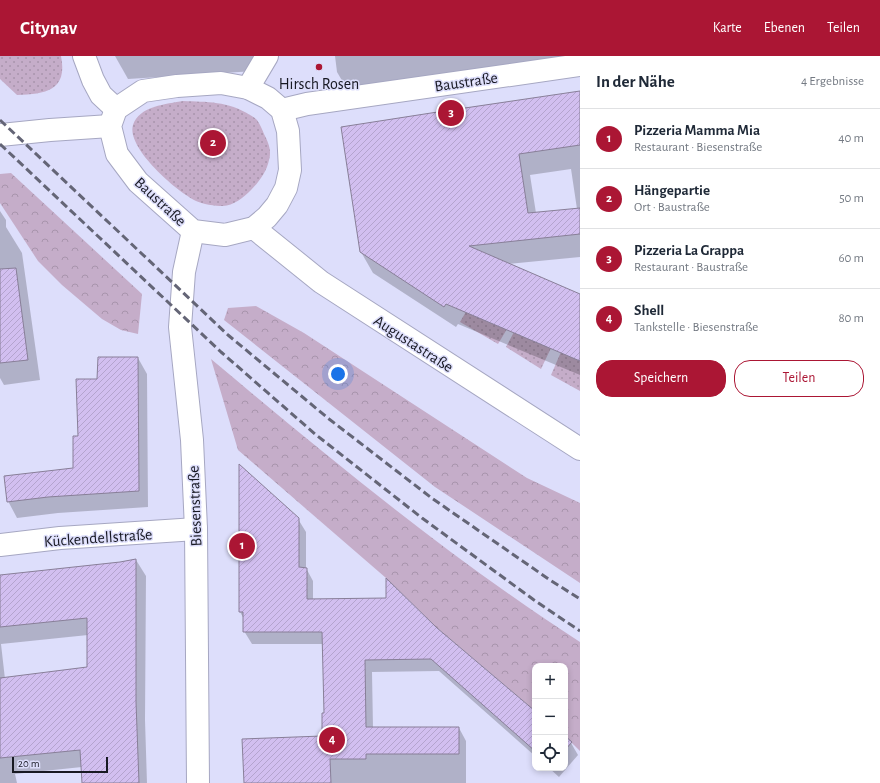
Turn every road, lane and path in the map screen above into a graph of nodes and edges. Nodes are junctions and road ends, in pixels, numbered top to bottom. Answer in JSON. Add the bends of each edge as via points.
{"nodes":[{"id":1,"x":84,"y":56,"type":"edge"},
{"id":2,"x":267,"y":56,"type":"edge"},
{"id":3,"x":580,"y":64,"type":"edge"},
{"id":4,"x":248,"y":88,"type":"junction"},
{"id":5,"x":282,"y":110,"type":"junction"},
{"id":6,"x":113,"y":117,"type":"junction"},
{"id":7,"x":0,"y":135,"type":"edge"},
{"id":8,"x":254,"y":228,"type":"junction"},
{"id":9,"x":193,"y":231,"type":"junction"},
{"id":10,"x":580,"y":449,"type":"edge"},
{"id":11,"x":196,"y":529,"type":"junction"},
{"id":12,"x":0,"y":545,"type":"edge"},
{"id":13,"x":198,"y":783,"type":"edge"}],
"edges":[{"from":1,"to":6,"type":"street","via":[[93,80]]},
{"from":2,"to":4,"type":"street"},
{"from":3,"to":5,"type":"street","name":"Baustraße","via":[[307,104]]},
{"from":4,"to":5,"type":"street","via":[[268,98]]},
{"from":4,"to":6,"type":"street","via":[[222,83],[143,91]]},
{"from":5,"to":8,"type":"street","name":"Baustraße","via":[[288,131],[290,170],[286,188],[277,205]]},
{"from":6,"to":7,"type":"street"},
{"from":6,"to":9,"type":"street","name":"Baustraße","via":[[117,154],[138,182]]},
{"from":8,"to":9,"type":"street","name":"Baustraße","via":[[226,235]]},
{"from":8,"to":10,"type":"street","name":"Augustastraße","via":[[321,282]]},
{"from":9,"to":11,"type":"street","name":"Biesenstraße","via":[[184,272],[180,327],[192,440]]},
{"from":11,"to":12,"type":"street","name":"Kückendellstraße","via":[[60,538]]},
{"from":11,"to":13,"type":"street","name":"Biesenstraße"}]}
